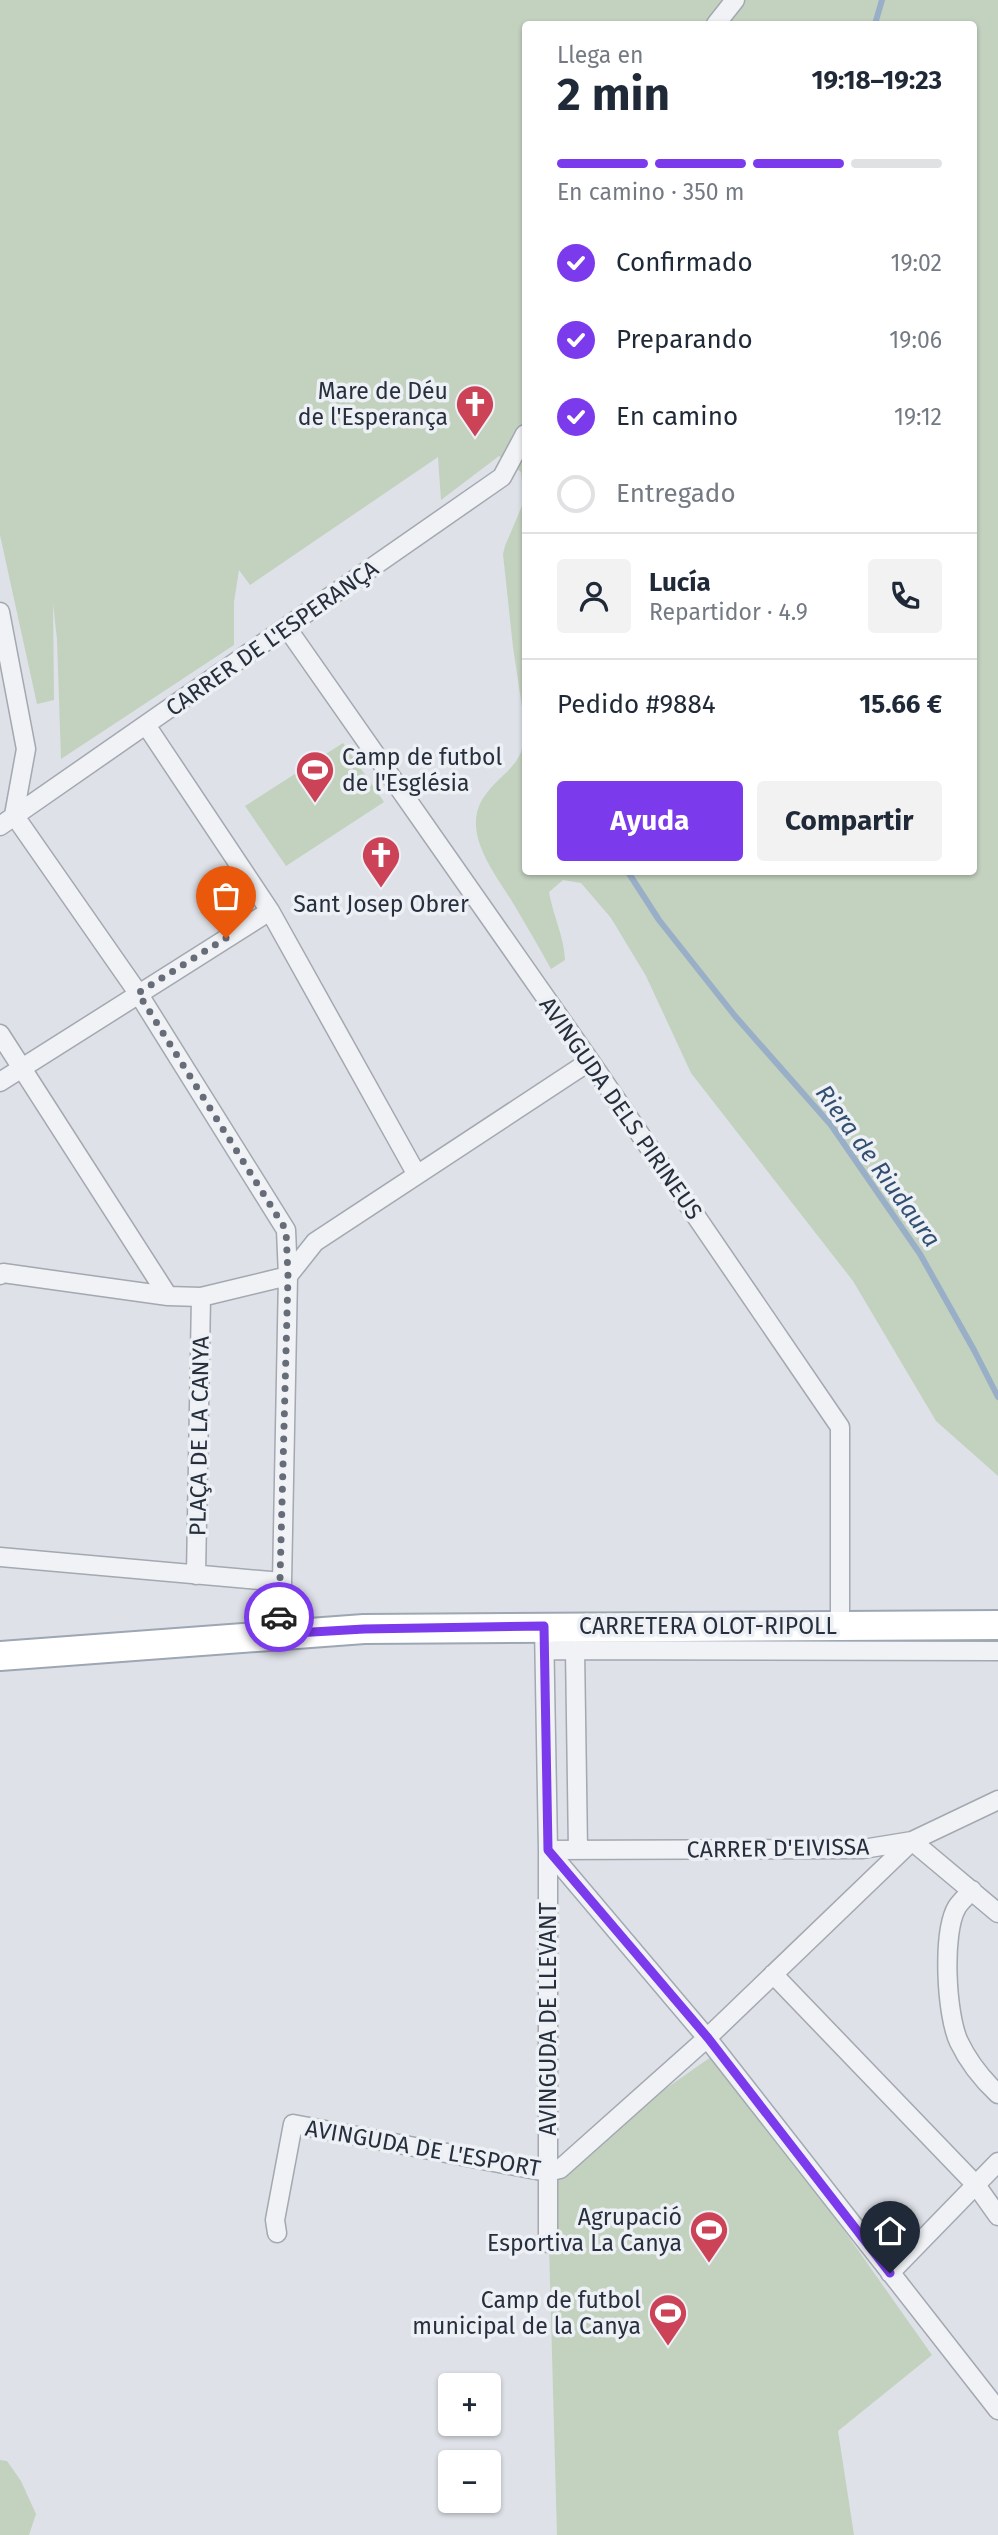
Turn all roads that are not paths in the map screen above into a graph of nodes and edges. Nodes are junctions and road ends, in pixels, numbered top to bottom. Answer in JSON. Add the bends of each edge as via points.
{"nodes":[{"id":1,"x":734,"y":0,"type":"edge"},
{"id":2,"x":718,"y":21,"type":"edge"},
{"id":3,"x":522,"y":440,"type":"edge"},
{"id":4,"x":0,"y":612,"type":"edge"},
{"id":5,"x":287,"y":628,"type":"junction"},
{"id":6,"x":146,"y":725,"type":"junction"},
{"id":7,"x":7,"y":821,"type":"edge"},
{"id":8,"x":270,"y":911,"type":"junction"},
{"id":9,"x":138,"y":993,"type":"junction"},
{"id":10,"x":0,"y":1034,"type":"edge"},
{"id":11,"x":590,"y":1061,"type":"junction"},
{"id":12,"x":20,"y":1067,"type":"junction"},
{"id":13,"x":0,"y":1082,"type":"edge"},
{"id":14,"x":417,"y":1175,"type":"junction"},
{"id":15,"x":0,"y":1275,"type":"edge"},
{"id":16,"x":288,"y":1276,"type":"junction"},
{"id":17,"x":168,"y":1296,"type":"junction"},
{"id":18,"x":201,"y":1297,"type":"junction"},
{"id":19,"x":0,"y":1557,"type":"edge"},
{"id":20,"x":196,"y":1575,"type":"junction"},
{"id":21,"x":282,"y":1582,"type":"junction"},
{"id":22,"x":840,"y":1626,"type":"junction"},
{"id":23,"x":998,"y":1626,"type":"edge"},
{"id":24,"x":278,"y":1634,"type":"junction"},
{"id":25,"x":545,"y":1638,"type":"junction"},
{"id":26,"x":575,"y":1650,"type":"junction"},
{"id":27,"x":998,"y":1651,"type":"edge"},
{"id":28,"x":0,"y":1656,"type":"edge"},
{"id":29,"x":998,"y":1800,"type":"edge"},
{"id":30,"x":912,"y":1841,"type":"junction"},
{"id":31,"x":548,"y":1850,"type":"junction"},
{"id":32,"x":578,"y":1850,"type":"junction"},
{"id":33,"x":972,"y":1890,"type":"junction"},
{"id":34,"x":998,"y":1913,"type":"edge"},
{"id":35,"x":773,"y":1974,"type":"junction"},
{"id":36,"x":708,"y":2038,"type":"junction"},
{"id":37,"x":998,"y":2094,"type":"edge"},
{"id":38,"x":998,"y":2162,"type":"edge"},
{"id":39,"x":547,"y":2172,"type":"junction"},
{"id":40,"x":976,"y":2185,"type":"junction"},
{"id":41,"x":998,"y":2216,"type":"edge"},
{"id":42,"x":277,"y":2233,"type":"dead end"},
{"id":43,"x":548,"y":2243,"type":"dead end"},
{"id":44,"x":890,"y":2273,"type":"junction"},
{"id":45,"x":998,"y":2410,"type":"edge"}],
"edges":[{"from":1,"to":2,"type":"street"},
{"from":3,"to":5,"type":"street","name":"CARRER DE L'ESPERANÇA","via":[[502,477]]},
{"from":4,"to":7,"type":"street","via":[[26,749]]},
{"from":5,"to":6,"type":"street","name":"CARRER DE L'ESPERANÇA"},
{"from":5,"to":11,"type":"street","name":"AVINGUDA DELS PIRINEUS"},
{"from":6,"to":7,"type":"street","name":"CARRER DE L'ESPERANÇA"},
{"from":6,"to":8,"type":"street"},
{"from":7,"to":9,"type":"street"},
{"from":8,"to":9,"type":"street"},
{"from":8,"to":14,"type":"street"},
{"from":9,"to":12,"type":"street"},
{"from":9,"to":16,"type":"street","via":[[286,1230]]},
{"from":10,"to":12,"type":"street"},
{"from":11,"to":14,"type":"street"},
{"from":11,"to":22,"type":"street","name":"AVINGUDA DELS PIRINEUS","via":[[840,1427]]},
{"from":12,"to":13,"type":"street"},
{"from":12,"to":17,"type":"street"},
{"from":14,"to":16,"type":"street","via":[[315,1242]]},
{"from":15,"to":17,"type":"street"},
{"from":16,"to":18,"type":"street"},
{"from":16,"to":21,"type":"street"},
{"from":17,"to":18,"type":"street"},
{"from":18,"to":20,"type":"street","name":"PLAÇA DE LA CANYA"},
{"from":19,"to":20,"type":"street"},
{"from":20,"to":21,"type":"street"},
{"from":21,"to":24,"type":"street"},
{"from":22,"to":23,"type":"main road","name":"CARRETERA OLOT-RIPOLL"},
{"from":22,"to":25,"type":"main road","name":"CARRETERA OLOT-RIPOLL"},
{"from":24,"to":25,"type":"main road","name":"CARRETERA OLOT-RIPOLL","via":[[364,1629]]},
{"from":24,"to":28,"type":"main road","name":"CARRETERA OLOT-RIPOLL"},
{"from":25,"to":26,"type":"street"},
{"from":25,"to":31,"type":"street","name":"AVINGUDA DE LLEVANT"},
{"from":26,"to":27,"type":"street"},
{"from":26,"to":32,"type":"street"},
{"from":29,"to":30,"type":"street","name":"CARRER D'EIVISSA"},
{"from":30,"to":32,"type":"street","name":"CARRER D'EIVISSA","via":[[863,1849]]},
{"from":30,"to":33,"type":"street"},
{"from":30,"to":35,"type":"street","name":"AVINGUDA DE L'ESPORT"},
{"from":31,"to":32,"type":"street","name":"CARRER D'EIVISSA"},
{"from":31,"to":36,"type":"street"},
{"from":31,"to":39,"type":"street","name":"AVINGUDA DE LLEVANT"},
{"from":33,"to":34,"type":"street"},
{"from":33,"to":37,"type":"street","via":[[956,1909],[946,1955],[949,2001],[957,2039]]},
{"from":35,"to":36,"type":"street","name":"AVINGUDA DE L'ESPORT"},
{"from":35,"to":40,"type":"street"},
{"from":36,"to":39,"type":"street","name":"AVINGUDA DE L'ESPORT","via":[[560,2169]]},
{"from":36,"to":44,"type":"street"},
{"from":38,"to":40,"type":"street"},
{"from":39,"to":42,"type":"street","name":"AVINGUDA DE L'ESPORT","via":[[293,2124],[275,2220]]},
{"from":39,"to":43,"type":"street","name":"AVINGUDA DE LLEVANT"},
{"from":40,"to":41,"type":"street"},
{"from":40,"to":44,"type":"street"},
{"from":44,"to":45,"type":"street"}]}
